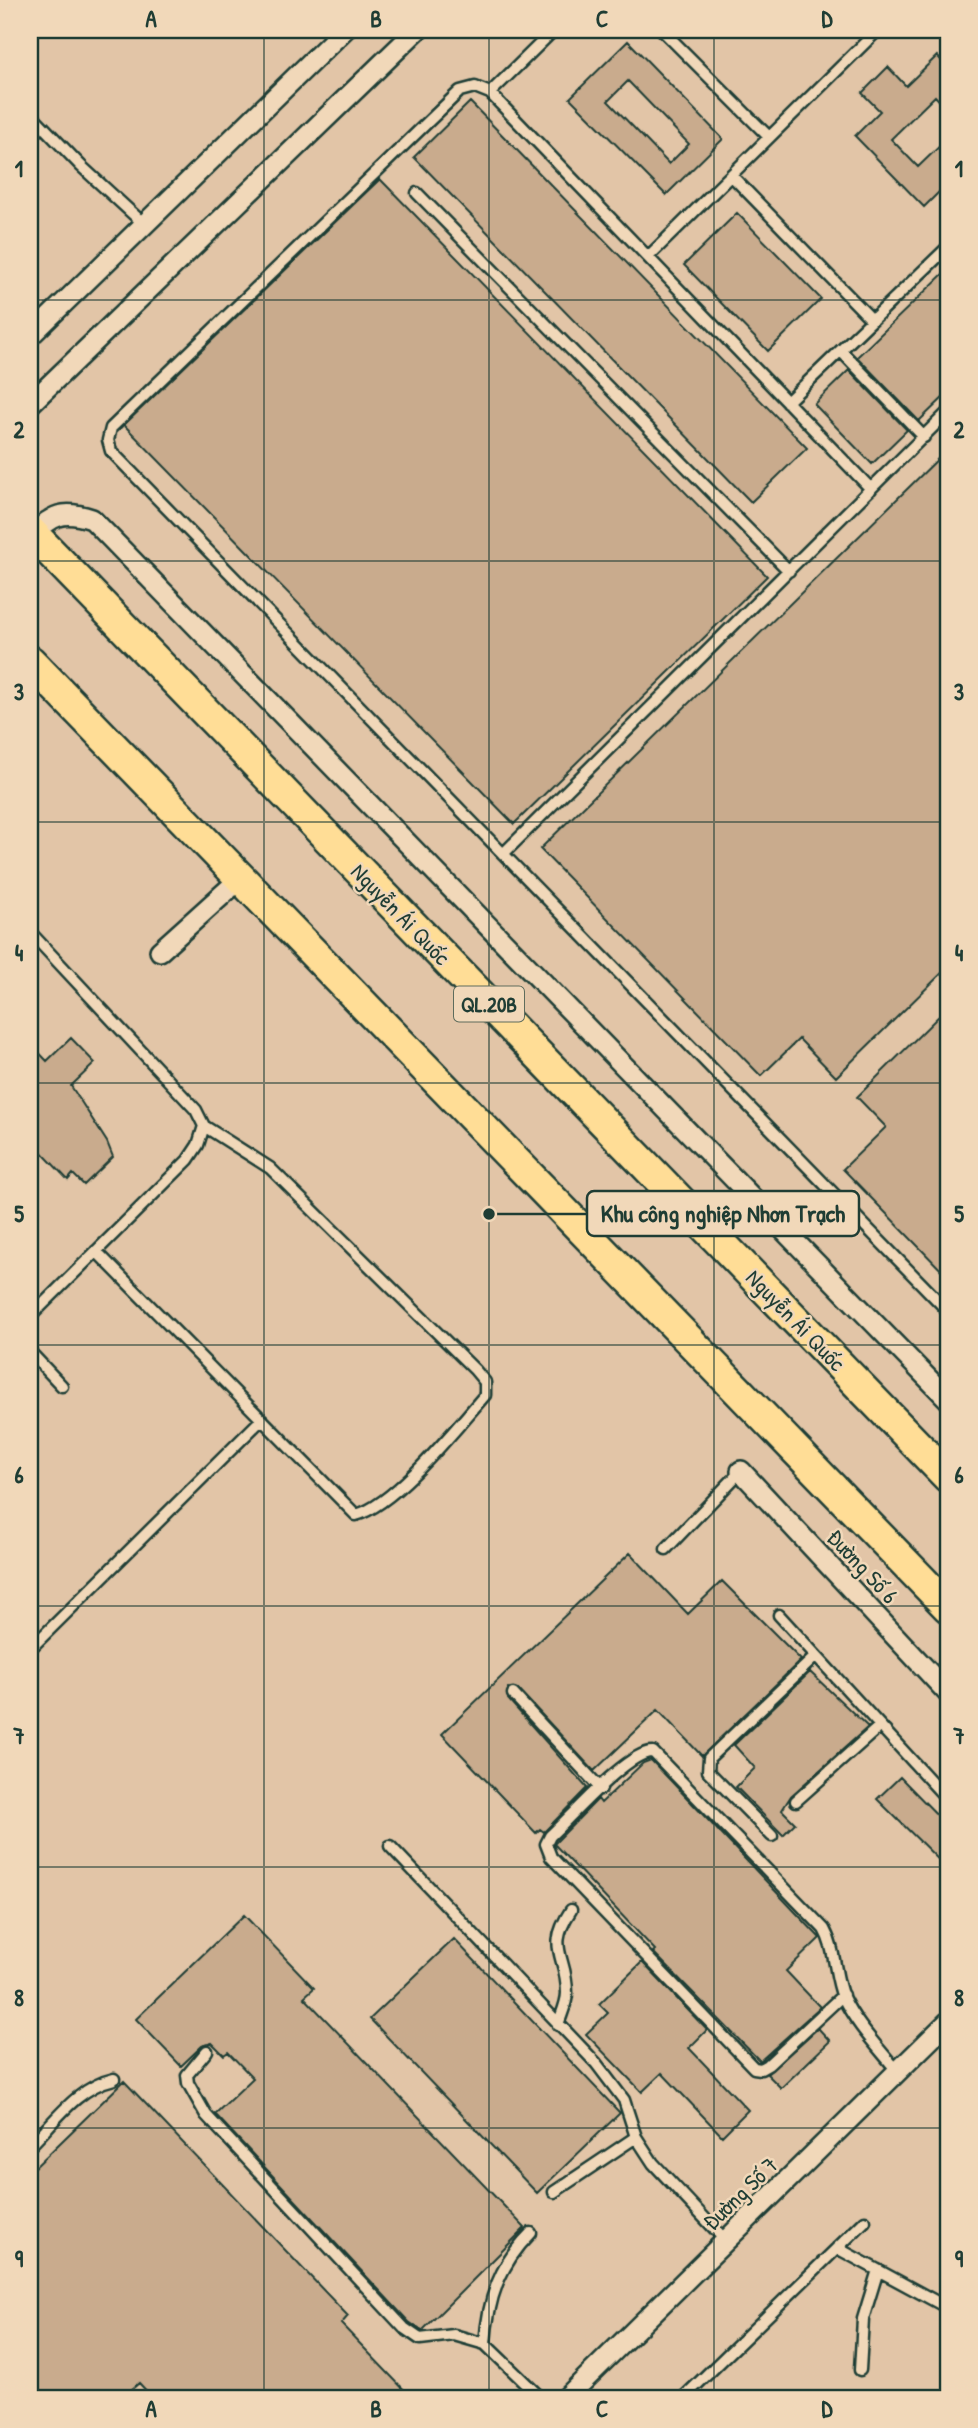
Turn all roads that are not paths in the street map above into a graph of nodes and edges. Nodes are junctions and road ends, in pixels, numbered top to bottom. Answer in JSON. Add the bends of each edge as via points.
{"nodes":[{"id":1,"x":344,"y":30,"type":"edge"},
{"id":2,"x":417,"y":30,"type":"edge"},
{"id":3,"x":554,"y":30,"type":"edge"},
{"id":4,"x":662,"y":30,"type":"edge"},
{"id":5,"x":878,"y":30,"type":"edge"},
{"id":6,"x":489,"y":93,"type":"junction"},
{"id":7,"x":30,"y":113,"type":"edge"},
{"id":8,"x":769,"y":137,"type":"junction"},
{"id":9,"x":731,"y":175,"type":"junction"},
{"id":10,"x":417,"y":192,"type":"dead end"},
{"id":11,"x":145,"y":225,"type":"junction"},
{"id":12,"x":948,"y":247,"type":"edge"},
{"id":13,"x":648,"y":257,"type":"junction"},
{"id":14,"x":872,"y":320,"type":"junction"},
{"id":15,"x":30,"y":336,"type":"edge"},
{"id":16,"x":841,"y":351,"type":"junction"},
{"id":17,"x":787,"y":402,"type":"junction"},
{"id":18,"x":30,"y":404,"type":"edge"},
{"id":19,"x":948,"y":412,"type":"edge"},
{"id":20,"x":924,"y":437,"type":"junction"},
{"id":21,"x":871,"y":489,"type":"junction"},
{"id":22,"x":32,"y":533,"type":"edge"},
{"id":23,"x":789,"y":571,"type":"junction"},
{"id":24,"x":30,"y":661,"type":"edge"},
{"id":25,"x":503,"y":854,"type":"junction"},
{"id":26,"x":241,"y":878,"type":"junction"},
{"id":27,"x":30,"y":932,"type":"edge"},
{"id":28,"x":160,"y":951,"type":"dead end"},
{"id":29,"x":204,"y":1126,"type":"junction"},
{"id":30,"x":96,"y":1251,"type":"junction"},
{"id":31,"x":948,"y":1311,"type":"edge"},
{"id":32,"x":30,"y":1317,"type":"edge"},
{"id":33,"x":30,"y":1352,"type":"edge"},
{"id":34,"x":62,"y":1386,"type":"dead end"},
{"id":35,"x":948,"y":1399,"type":"edge"},
{"id":36,"x":261,"y":1420,"type":"junction"},
{"id":37,"x":741,"y":1471,"type":"joint"},
{"id":38,"x":948,"y":1477,"type":"edge"},
{"id":39,"x":666,"y":1549,"type":"dead end"},
{"id":40,"x":948,"y":1606,"type":"edge"},
{"id":41,"x":779,"y":1615,"type":"dead end"},
{"id":42,"x":30,"y":1649,"type":"edge"},
{"id":43,"x":816,"y":1656,"type":"junction"},
{"id":44,"x":948,"y":1693,"type":"edge"},
{"id":45,"x":513,"y":1694,"type":"dead end"},
{"id":46,"x":880,"y":1726,"type":"junction"},
{"id":47,"x":601,"y":1789,"type":"junction"},
{"id":48,"x":948,"y":1800,"type":"edge"},
{"id":49,"x":796,"y":1801,"type":"dead end"},
{"id":50,"x":772,"y":1836,"type":"dead end"},
{"id":51,"x":390,"y":1846,"type":"dead end"},
{"id":52,"x":571,"y":1910,"type":"dead end"},
{"id":53,"x":843,"y":1995,"type":"junction"},
{"id":54,"x":948,"y":2022,"type":"edge"},
{"id":55,"x":558,"y":2025,"type":"junction"},
{"id":56,"x":207,"y":2051,"type":"dead end"},
{"id":57,"x":898,"y":2072,"type":"junction"},
{"id":58,"x":114,"y":2079,"type":"dead end"},
{"id":59,"x":636,"y":2137,"type":"junction"},
{"id":60,"x":30,"y":2146,"type":"edge"},
{"id":61,"x":554,"y":2192,"type":"dead end"},
{"id":62,"x":865,"y":2221,"type":"dead end"},
{"id":63,"x":531,"y":2233,"type":"dead end"},
{"id":64,"x":726,"y":2241,"type":"junction"},
{"id":65,"x":837,"y":2248,"type":"junction"},
{"id":66,"x":878,"y":2270,"type":"junction"},
{"id":67,"x":948,"y":2308,"type":"edge"},
{"id":68,"x":485,"y":2344,"type":"junction"},
{"id":69,"x":860,"y":2370,"type":"dead end"},
{"id":70,"x":541,"y":2398,"type":"edge"},
{"id":71,"x":566,"y":2398,"type":"edge"},
{"id":72,"x":683,"y":2398,"type":"edge"}],
"edges":[{"from":1,"to":11,"type":"street"},
{"from":2,"to":18,"type":"street"},
{"from":3,"to":6,"type":"lane"},
{"from":4,"to":8,"type":"lane"},
{"from":5,"to":8,"type":"lane"},
{"from":6,"to":13,"type":"lane"},
{"from":6,"to":25,"type":"lane","via":[[475,87],[460,91],[111,428],[108,440],[111,451]]},
{"from":7,"to":11,"type":"lane"},
{"from":8,"to":9,"type":"lane"},
{"from":9,"to":13,"type":"lane"},
{"from":9,"to":14,"type":"lane"},
{"from":10,"to":23,"type":"lane"},
{"from":11,"to":15,"type":"street"},
{"from":12,"to":14,"type":"lane"},
{"from":13,"to":17,"type":"lane"},
{"from":14,"to":16,"type":"lane"},
{"from":16,"to":17,"type":"lane"},
{"from":16,"to":20,"type":"lane"},
{"from":17,"to":21,"type":"lane"},
{"from":19,"to":20,"type":"lane"},
{"from":20,"to":21,"type":"lane"},
{"from":21,"to":23,"type":"lane"},
{"from":22,"to":35,"type":"street","via":[[49,518],[75,513],[92,519]]},
{"from":22,"to":38,"type":"main road","name":"Nguyễn Ái Quốc","number":"QL.20B"},
{"from":23,"to":25,"type":"lane"},
{"from":24,"to":26,"type":"main road"},
{"from":25,"to":31,"type":"lane"},
{"from":26,"to":28,"type":"street"},
{"from":26,"to":40,"type":"main road"},
{"from":27,"to":29,"type":"lane","via":[[196,1110]]},
{"from":29,"to":30,"type":"lane","via":[[188,1160]]},
{"from":29,"to":36,"type":"lane","via":[[270,1168],[485,1382],[485,1395],[432,1455],[371,1512],[356,1516]]},
{"from":30,"to":32,"type":"lane"},
{"from":30,"to":36,"type":"lane"},
{"from":33,"to":34,"type":"lane"},
{"from":36,"to":42,"type":"lane"},
{"from":37,"to":39,"type":"lane"},
{"from":37,"to":44,"type":"street","name":"Đường Số 6"},
{"from":41,"to":43,"type":"lane"},
{"from":43,"to":46,"type":"lane"},
{"from":43,"to":50,"type":"lane","via":[[709,1758],[707,1765]]},
{"from":45,"to":47,"type":"lane"},
{"from":46,"to":48,"type":"lane"},
{"from":46,"to":49,"type":"lane"},
{"from":47,"to":53,"type":"lane","via":[[642,1753],[659,1757],[824,1929],[832,1944]]},
{"from":47,"to":53,"type":"lane","via":[[550,1836],[546,1844],[551,1857],[744,2060],[761,2069]]},
{"from":51,"to":55,"type":"lane"},
{"from":52,"to":55,"type":"lane","via":[[556,1944],[567,1996]]},
{"from":53,"to":57,"type":"lane","via":[[861,2028]]},
{"from":54,"to":57,"type":"street","name":"Đường Số 7"},
{"from":55,"to":59,"type":"lane","via":[[624,2100]]},
{"from":56,"to":68,"type":"lane","via":[[187,2075],[206,2115],[404,2328],[419,2339],[454,2335]]},
{"from":57,"to":64,"type":"street","name":"Đường Số 7"},
{"from":58,"to":60,"type":"lane","via":[[76,2099]]},
{"from":59,"to":61,"type":"lane"},
{"from":59,"to":64,"type":"lane","via":[[653,2163]]},
{"from":62,"to":65,"type":"lane"},
{"from":63,"to":68,"type":"lane","via":[[506,2261],[494,2287]]},
{"from":64,"to":71,"type":"street","name":"Đường Số 7"},
{"from":65,"to":66,"type":"lane"},
{"from":65,"to":72,"type":"lane"},
{"from":66,"to":67,"type":"lane"},
{"from":66,"to":69,"type":"lane","via":[[863,2319]]},
{"from":68,"to":70,"type":"lane"}]}
